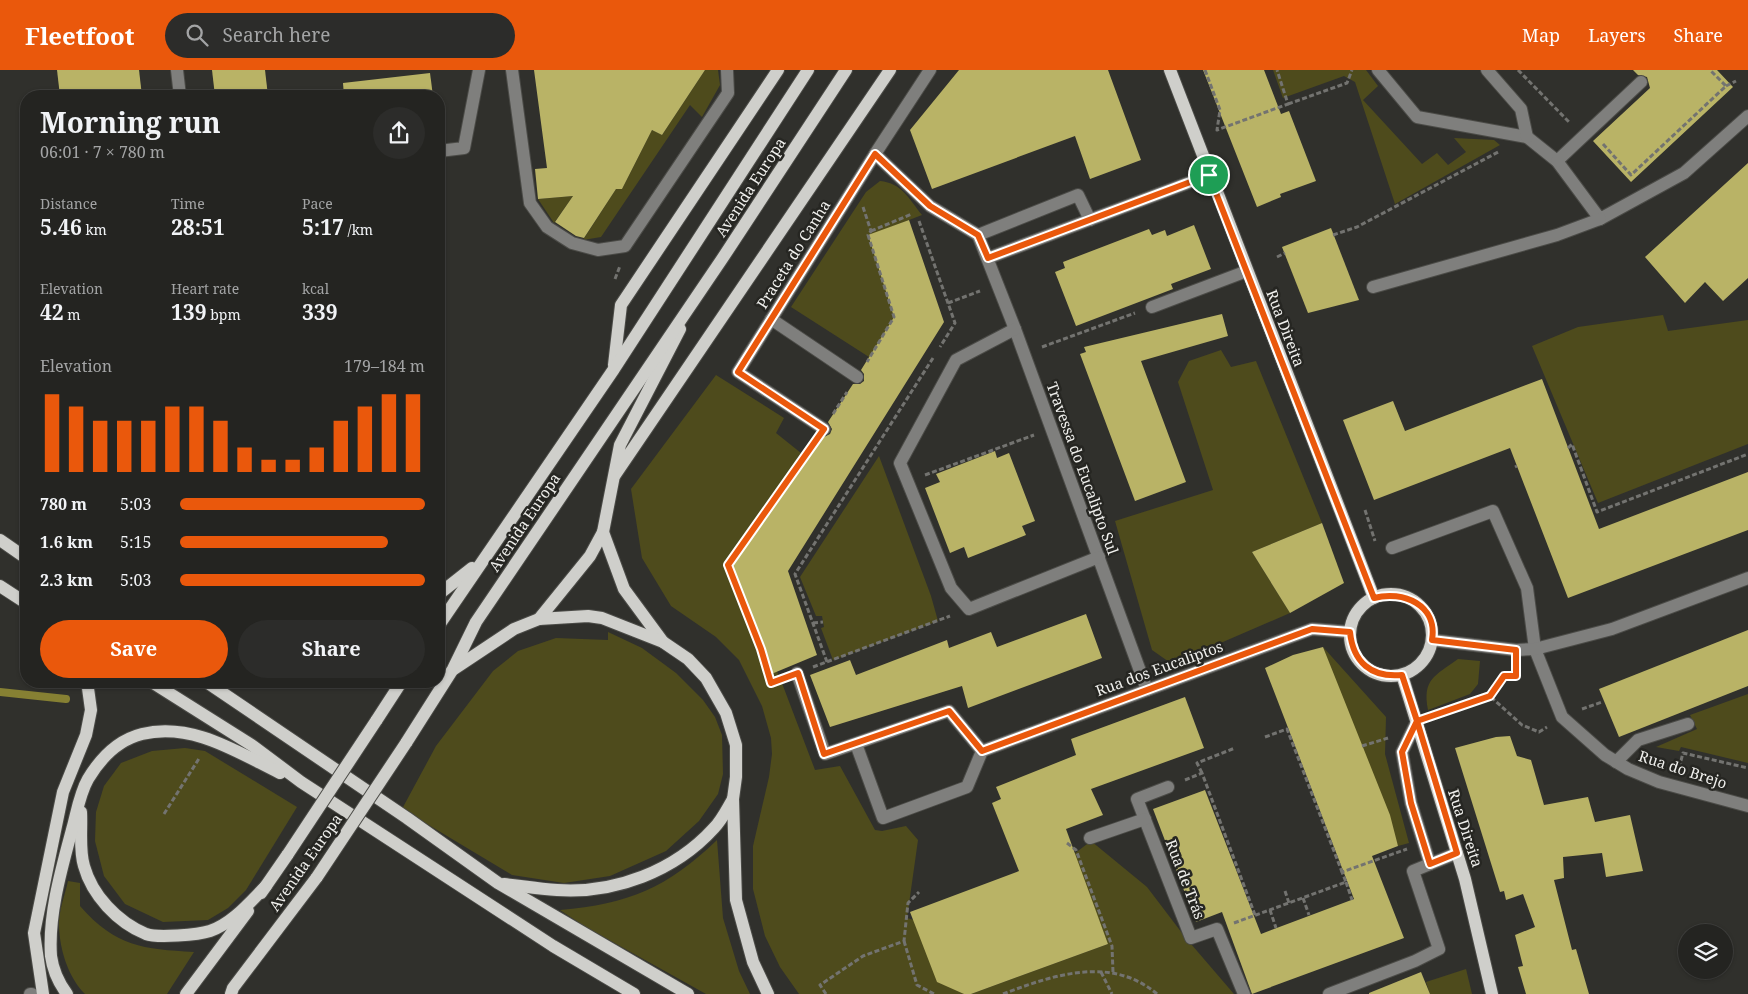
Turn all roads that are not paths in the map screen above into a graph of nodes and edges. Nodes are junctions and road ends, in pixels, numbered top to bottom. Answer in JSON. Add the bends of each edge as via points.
{"nodes":[{"id":1,"x":177,"y":70,"type":"edge"},
{"id":2,"x":479,"y":70,"type":"edge"},
{"id":3,"x":512,"y":70,"type":"edge"},
{"id":4,"x":726,"y":70,"type":"edge"},
{"id":5,"x":778,"y":70,"type":"edge"},
{"id":6,"x":808,"y":70,"type":"edge"},
{"id":7,"x":846,"y":70,"type":"edge"},
{"id":8,"x":890,"y":70,"type":"edge"},
{"id":9,"x":930,"y":70,"type":"edge"},
{"id":10,"x":1170,"y":70,"type":"edge"},
{"id":11,"x":1378,"y":70,"type":"edge"},
{"id":12,"x":1488,"y":70,"type":"edge"},
{"id":13,"x":1641,"y":82,"type":"dead end"},
{"id":14,"x":179,"y":90,"type":"edge"},
{"id":15,"x":1748,"y":116,"type":"edge"},
{"id":16,"x":1527,"y":137,"type":"junction"},
{"id":17,"x":445,"y":150,"type":"edge"},
{"id":18,"x":875,"y":154,"type":"junction"},
{"id":19,"x":1557,"y":160,"type":"junction"},
{"id":20,"x":1209,"y":175,"type":"junction"},
{"id":21,"x":1600,"y":219,"type":"junction"},
{"id":22,"x":1090,"y":220,"type":"junction"},
{"id":23,"x":978,"y":235,"type":"junction"},
{"id":24,"x":988,"y":258,"type":"junction"},
{"id":25,"x":1247,"y":272,"type":"junction"},
{"id":26,"x":1373,"y":287,"type":"dead end"},
{"id":27,"x":697,"y":293,"type":"junction"},
{"id":28,"x":1152,"y":307,"type":"road end"},
{"id":29,"x":771,"y":319,"type":"junction"},
{"id":30,"x":1015,"y":329,"type":"junction"},
{"id":31,"x":614,"y":370,"type":"junction"},
{"id":32,"x":857,"y":376,"type":"road end"},
{"id":33,"x":824,"y":429,"type":"road end"},
{"id":34,"x":615,"y":474,"type":"junction"},
{"id":35,"x":603,"y":532,"type":"junction"},
{"id":36,"x":0,"y":540,"type":"edge"},
{"id":37,"x":1392,"y":548,"type":"road end"},
{"id":38,"x":20,"y":554,"type":"edge"},
{"id":39,"x":1099,"y":557,"type":"junction"},
{"id":40,"x":482,"y":560,"type":"junction"},
{"id":41,"x":1748,"y":578,"type":"edge"},
{"id":42,"x":0,"y":586,"type":"edge"},
{"id":43,"x":445,"y":589,"type":"edge"},
{"id":44,"x":1374,"y":598,"type":"junction"},
{"id":45,"x":20,"y":599,"type":"edge"},
{"id":46,"x":445,"y":616,"type":"edge"},
{"id":47,"x":539,"y":619,"type":"junction"},
{"id":48,"x":1350,"y":632,"type":"junction"},
{"id":49,"x":1432,"y":640,"type":"junction"},
{"id":50,"x":664,"y":642,"type":"junction"},
{"id":51,"x":1535,"y":649,"type":"junction"},
{"id":52,"x":453,"y":669,"type":"junction"},
{"id":53,"x":798,"y":673,"type":"road end"},
{"id":54,"x":1402,"y":675,"type":"junction"},
{"id":55,"x":445,"y":681,"type":"edge"},
{"id":56,"x":89,"y":688,"type":"edge"},
{"id":57,"x":161,"y":688,"type":"edge"},
{"id":58,"x":215,"y":688,"type":"edge"},
{"id":59,"x":397,"y":688,"type":"edge"},
{"id":60,"x":441,"y":688,"type":"edge"},
{"id":61,"x":1147,"y":690,"type":"junction"},
{"id":62,"x":1417,"y":721,"type":"junction"},
{"id":63,"x":1688,"y":724,"type":"dead end"},
{"id":64,"x":856,"y":744,"type":"junction"},
{"id":65,"x":982,"y":751,"type":"junction"},
{"id":66,"x":1616,"y":762,"type":"junction"},
{"id":67,"x":301,"y":782,"type":"junction"},
{"id":68,"x":1168,"y":787,"type":"dead end"},
{"id":69,"x":80,"y":800,"type":"junction"},
{"id":70,"x":733,"y":800,"type":"junction"},
{"id":71,"x":1748,"y":806,"type":"edge"},
{"id":72,"x":1145,"y":819,"type":"junction"},
{"id":73,"x":1090,"y":838,"type":"dead end"},
{"id":74,"x":1457,"y":853,"type":"junction"},
{"id":75,"x":1430,"y":864,"type":"junction"},
{"id":76,"x":498,"y":883,"type":"junction"},
{"id":77,"x":266,"y":886,"type":"junction"},
{"id":78,"x":1338,"y":992,"type":"edge"},
{"id":79,"x":43,"y":994,"type":"edge"},
{"id":80,"x":67,"y":994,"type":"edge"},
{"id":81,"x":186,"y":994,"type":"edge"},
{"id":82,"x":232,"y":994,"type":"edge"},
{"id":83,"x":634,"y":994,"type":"edge"},
{"id":84,"x":688,"y":994,"type":"edge"},
{"id":85,"x":768,"y":994,"type":"edge"},
{"id":86,"x":1244,"y":994,"type":"edge"},
{"id":87,"x":1492,"y":994,"type":"edge"}],
"edges":[{"from":1,"to":14,"type":"street"},
{"from":2,"to":17,"type":"street","via":[[464,148]]},
{"from":3,"to":4,"type":"street","via":[[530,203],[547,228],[572,243],[598,250],[624,246],[728,93]]},
{"from":5,"to":31,"type":"main road","via":[[621,304]]},
{"from":6,"to":31,"type":"main road","name":"Avenida Europa"},
{"from":7,"to":27,"type":"main road","name":"Avenida Europa"},
{"from":8,"to":34,"type":"main road"},
{"from":9,"to":18,"type":"street","name":"Praceta do Canha"},
{"from":10,"to":20,"type":"main road","name":"Rua Direita"},
{"from":11,"to":16,"type":"street","via":[[1417,116]]},
{"from":12,"to":16,"type":"street","via":[[1521,109]]},
{"from":13,"to":19,"type":"street","via":[[1590,137]]},
{"from":15,"to":21,"type":"street","via":[[1684,173]]},
{"from":16,"to":19,"type":"street"},
{"from":18,"to":23,"type":"street","via":[[930,206]]},
{"from":18,"to":29,"type":"street","name":"Praceta do Canha"},
{"from":19,"to":21,"type":"street"},
{"from":20,"to":22,"type":"street"},
{"from":20,"to":25,"type":"main road","name":"Rua Direita"},
{"from":21,"to":26,"type":"street","via":[[1557,235]]},
{"from":22,"to":23,"type":"street","via":[[1078,195]]},
{"from":22,"to":24,"type":"street"},
{"from":23,"to":24,"type":"street","name":"Travessa do Eucalipto Sul"},
{"from":24,"to":30,"type":"street","name":"Travessa do Eucalipto Sul"},
{"from":25,"to":28,"type":"street"},
{"from":25,"to":44,"type":"main road","name":"Rua Direita"},
{"from":27,"to":34,"type":"main road","via":[[674,344],[620,445]]},
{"from":27,"to":52,"type":"main road","name":"Avenida Europa","via":[[476,622]]},
{"from":29,"to":32,"type":"street"},
{"from":29,"to":33,"type":"street","name":"Praceta do Canha","via":[[738,372]]},
{"from":30,"to":39,"type":"street","name":"Travessa do Eucalipto Sul"},
{"from":30,"to":39,"type":"street","via":[[956,360],[900,463],[951,588],[969,609]]},
{"from":31,"to":40,"type":"main road","name":"Avenida Europa"},
{"from":34,"to":35,"type":"main road"},
{"from":35,"to":47,"type":"main road","via":[[590,556]]},
{"from":35,"to":50,"type":"main road","via":[[624,589]]},
{"from":36,"to":38,"type":"main road"},
{"from":37,"to":51,"type":"street","name":"Rua do Brejo","via":[[1493,510],[1527,588]]},
{"from":39,"to":61,"type":"street","name":"Travessa do Eucalipto Sul"},
{"from":40,"to":43,"type":"main road"},
{"from":40,"to":46,"type":"main road","name":"Avenida Europa"},
{"from":41,"to":51,"type":"street","via":[[1612,630]]},
{"from":42,"to":45,"type":"main road"},
{"from":44,"to":48,"type":"main road","via":[[1357,612]]},
{"from":44,"to":49,"type":"main road","via":[[1388,594],[1414,601],[1430,622]]},
{"from":47,"to":50,"type":"main road","via":[[602,618]]},
{"from":47,"to":52,"type":"main road","via":[[514,629]]},
{"from":48,"to":54,"type":"main road","via":[[1354,651],[1365,667],[1389,676]]},
{"from":48,"to":61,"type":"street","name":"Rua dos Eucaliptos","via":[[1312,629]]},
{"from":49,"to":51,"type":"street","via":[[1516,650]]},
{"from":49,"to":54,"type":"main road","via":[[1424,660],[1414,670]]},
{"from":50,"to":70,"type":"main road","via":[[688,659],[706,678],[726,713],[736,746]]},
{"from":51,"to":66,"type":"street","name":"Rua do Brejo","via":[[1562,716],[1605,756]]},
{"from":52,"to":55,"type":"main road","name":"Avenida Europa","bridge":true},
{"from":53,"to":64,"type":"street","via":[[824,754]]},
{"from":54,"to":62,"type":"main road","name":"Rua Direita"},
{"from":56,"to":79,"type":"main road","via":[[91,710],[86,735],[63,792],[34,933]]},
{"from":57,"to":67,"type":"main road","via":[[253,746]]},
{"from":58,"to":76,"type":"main road"},
{"from":59,"to":77,"type":"main road","name":"Avenida Europa","bridge":true},
{"from":60,"to":82,"type":"main road","name":"Avenida Europa","bridge":true,"via":[[317,877],[233,988]]},
{"from":61,"to":65,"type":"street","name":"Rua dos Eucaliptos"},
{"from":62,"to":74,"type":"main road","name":"Rua Direita"},
{"from":62,"to":75,"type":"street","via":[[1402,752],[1411,803]]},
{"from":63,"to":66,"type":"street","via":[[1638,740]]},
{"from":64,"to":65,"type":"street","via":[[949,711]]},
{"from":64,"to":65,"type":"street","via":[[883,818],[967,787]]},
{"from":66,"to":71,"type":"street","name":"Rua do Brejo","via":[[1659,782]]},
{"from":67,"to":69,"type":"main road","via":[[211,740],[169,731],[141,734],[119,745],[102,759],[87,781]]},
{"from":67,"to":83,"type":"main road","via":[[545,941]]},
{"from":68,"to":72,"type":"street","name":"Rua de Trás","via":[[1137,799]]},
{"from":69,"to":77,"type":"main road","via":[[84,864],[94,890],[121,920],[148,935],[210,930],[240,913]]},
{"from":69,"to":80,"type":"main road","via":[[64,861],[51,941],[57,980]]},
{"from":70,"to":76,"type":"main road","via":[[716,828],[692,849],[655,873],[611,887],[559,890]]},
{"from":70,"to":85,"type":"main road","via":[[736,900],[753,962]]},
{"from":72,"to":73,"type":"street"},
{"from":72,"to":86,"type":"street","name":"Rua de Trás","via":[[1192,938],[1217,929]]},
{"from":74,"to":75,"type":"street"},
{"from":74,"to":87,"type":"main road","name":"Rua Direita"},
{"from":75,"to":78,"type":"street","via":[[1413,871],[1439,948],[1415,962]]},
{"from":76,"to":84,"type":"main road"},
{"from":77,"to":81,"type":"main road","name":"Avenida Europa"}]}
